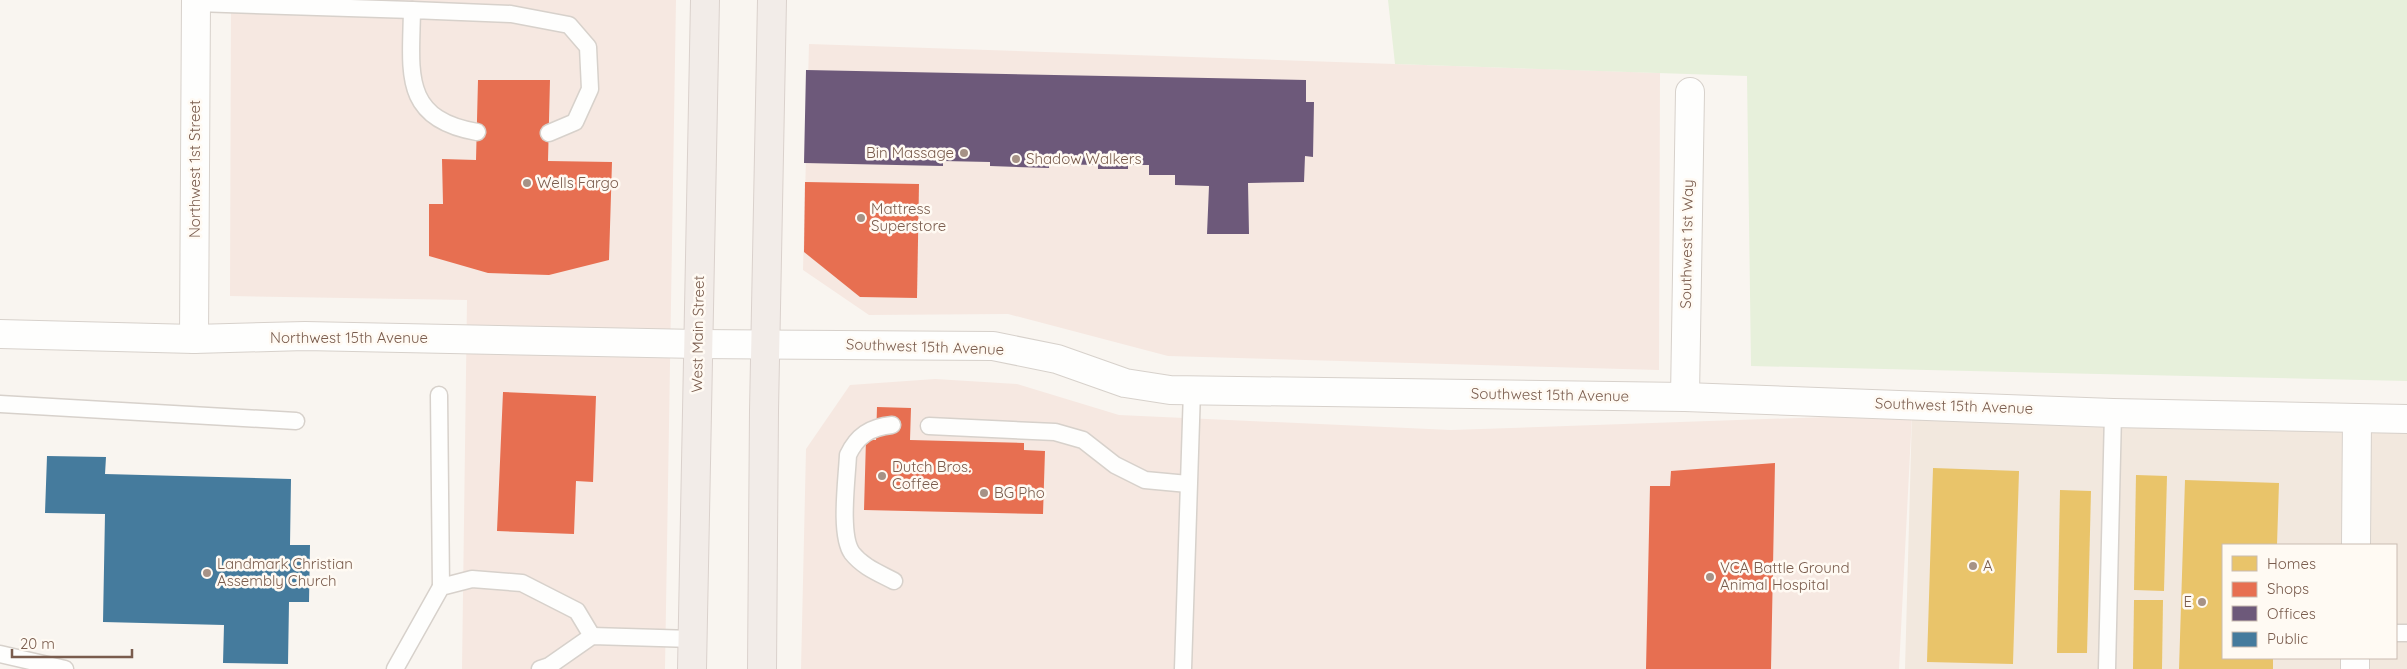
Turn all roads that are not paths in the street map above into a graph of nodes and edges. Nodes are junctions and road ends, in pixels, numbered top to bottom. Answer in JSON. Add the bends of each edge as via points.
{"nodes":[{"id":1,"x":706,"y":0,"type":"edge"},
{"id":2,"x":772,"y":0,"type":"edge"},
{"id":3,"x":196,"y":2,"type":"edge"},
{"id":4,"x":412,"y":10,"type":"junction"},
{"id":5,"x":1690,"y":92,"type":"dead end"},
{"id":6,"x":476,"y":132,"type":"dead end"},
{"id":7,"x":549,"y":133,"type":"dead end"},
{"id":8,"x":0,"y":334,"type":"edge"},
{"id":9,"x":194,"y":339,"type":"junction"},
{"id":10,"x":698,"y":344,"type":"junction"},
{"id":11,"x":765,"y":344,"type":"junction"},
{"id":12,"x":1192,"y":390,"type":"junction"},
{"id":13,"x":440,"y":396,"type":"dead end"},
{"id":14,"x":1684,"y":397,"type":"junction"},
{"id":15,"x":0,"y":404,"type":"edge"},
{"id":16,"x":2113,"y":413,"type":"junction"},
{"id":17,"x":2358,"y":419,"type":"junction"},
{"id":18,"x":2407,"y":419,"type":"edge"},
{"id":19,"x":296,"y":421,"type":"dead end"},
{"id":20,"x":892,"y":425,"type":"dead end"},
{"id":21,"x":929,"y":426,"type":"dead end"},
{"id":22,"x":1188,"y":484,"type":"junction"},
{"id":23,"x":2356,"y":544,"type":"edge"},
{"id":24,"x":894,"y":581,"type":"dead end"},
{"id":25,"x":441,"y":587,"type":"junction"},
{"id":26,"x":592,"y":636,"type":"junction"},
{"id":27,"x":693,"y":639,"type":"junction"},
{"id":28,"x":0,"y":654,"type":"edge"},
{"id":29,"x":66,"y":669,"type":"edge"},
{"id":30,"x":395,"y":669,"type":"edge"},
{"id":31,"x":540,"y":669,"type":"edge"},
{"id":32,"x":692,"y":669,"type":"edge"},
{"id":33,"x":762,"y":669,"type":"edge"},
{"id":34,"x":1183,"y":669,"type":"edge"},
{"id":35,"x":2107,"y":669,"type":"edge"}],
"edges":[{"from":1,"to":10,"type":"highway","name":"West Main Street"},
{"from":2,"to":11,"type":"highway"},
{"from":3,"to":4,"type":"lane"},
{"from":3,"to":9,"type":"street","name":"Northwest 1st Street"},
{"from":4,"to":6,"type":"lane","via":[[411,61],[415,94],[435,118]]},
{"from":4,"to":7,"type":"lane","via":[[511,14],[569,25],[588,47],[590,89],[575,122]]},
{"from":5,"to":14,"type":"street","name":"Southwest 1st Way"},
{"from":8,"to":9,"type":"street","name":"Northwest 15th Avenue"},
{"from":9,"to":10,"type":"street","name":"Northwest 15th Avenue","via":[[305,336]]},
{"from":10,"to":11,"type":"street","name":"Southwest 15th Avenue"},
{"from":10,"to":27,"type":"highway","name":"West Main Street"},
{"from":11,"to":12,"type":"street","name":"Southwest 15th Avenue","via":[[993,346],[1057,359],[1125,383]]},
{"from":11,"to":33,"type":"highway"},
{"from":12,"to":14,"type":"street","name":"Southwest 15th Avenue"},
{"from":12,"to":22,"type":"lane"},
{"from":13,"to":25,"type":"lane"},
{"from":14,"to":16,"type":"street","name":"Southwest 15th Avenue"},
{"from":15,"to":19,"type":"lane"},
{"from":16,"to":17,"type":"street","name":"Southwest 15th Avenue"},
{"from":16,"to":35,"type":"lane"},
{"from":17,"to":18,"type":"street","name":"Southwest 15th Avenue"},
{"from":17,"to":23,"type":"street"},
{"from":20,"to":24,"type":"lane","via":[[874,427],[863,434],[848,455],[846,536],[851,552],[867,568]]},
{"from":21,"to":22,"type":"lane","via":[[1055,432],[1083,440],[1115,465],[1145,480]]},
{"from":22,"to":34,"type":"lane"},
{"from":25,"to":26,"type":"lane","via":[[472,579],[522,583],[577,611]]},
{"from":25,"to":30,"type":"lane"},
{"from":26,"to":27,"type":"lane"},
{"from":26,"to":31,"type":"lane"},
{"from":27,"to":32,"type":"highway","name":"West Main Street"},
{"from":28,"to":29,"type":"lane"}]}
